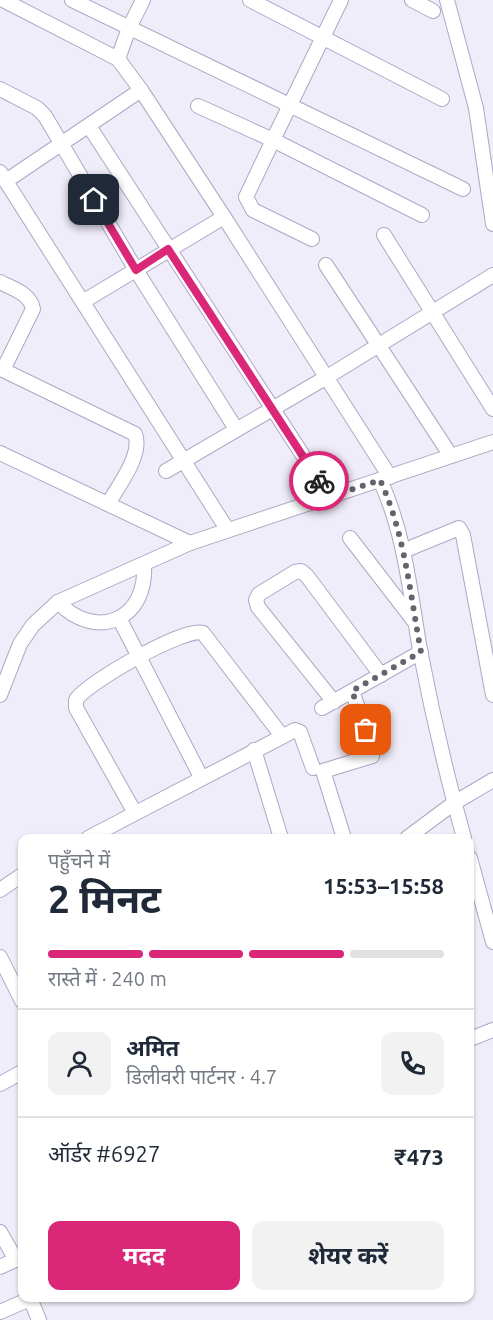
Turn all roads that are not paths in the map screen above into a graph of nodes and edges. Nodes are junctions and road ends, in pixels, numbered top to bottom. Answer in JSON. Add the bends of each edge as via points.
{"nodes":[{"id":1,"x":72,"y":0,"type":"edge"},
{"id":2,"x":143,"y":0,"type":"edge"},
{"id":3,"x":250,"y":0,"type":"edge"},
{"id":4,"x":341,"y":0,"type":"edge"},
{"id":5,"x":411,"y":0,"type":"edge"},
{"id":6,"x":447,"y":0,"type":"edge"},
{"id":7,"x":1,"y":2,"type":"edge"},
{"id":8,"x":433,"y":11,"type":"dead end"},
{"id":9,"x":129,"y":28,"type":"junction"},
{"id":10,"x":323,"y":35,"type":"junction"},
{"id":11,"x":118,"y":59,"type":"junction"},
{"id":12,"x":0,"y":89,"type":"edge"},
{"id":13,"x":141,"y":90,"type":"junction"},
{"id":14,"x":442,"y":99,"type":"dead end"},
{"id":15,"x":198,"y":105,"type":"dead end"},
{"id":16,"x":288,"y":105,"type":"junction"},
{"id":17,"x":89,"y":126,"type":"junction"},
{"id":18,"x":273,"y":140,"type":"junction"},
{"id":19,"x":61,"y":144,"type":"junction"},
{"id":20,"x":3,"y":176,"type":"edge"},
{"id":21,"x":462,"y":189,"type":"dead end"},
{"id":22,"x":422,"y":215,"type":"dead end"},
{"id":23,"x":224,"y":217,"type":"junction"},
{"id":24,"x":493,"y":224,"type":"edge"},
{"id":25,"x":384,"y":235,"type":"dead end"},
{"id":26,"x":312,"y":239,"type":"dead end"},
{"id":27,"x":168,"y":249,"type":"junction"},
{"id":28,"x":326,"y":265,"type":"dead end"},
{"id":29,"x":136,"y":270,"type":"junction"},
{"id":30,"x":493,"y":275,"type":"edge"},
{"id":31,"x":0,"y":282,"type":"edge"},
{"id":32,"x":84,"y":302,"type":"junction"},
{"id":33,"x":432,"y":312,"type":"junction"},
{"id":34,"x":378,"y":346,"type":"junction"},
{"id":35,"x":1,"y":371,"type":"edge"},
{"id":36,"x":327,"y":377,"type":"junction"},
{"id":37,"x":271,"y":408,"type":"junction"},
{"id":38,"x":493,"y":409,"type":"edge"},
{"id":39,"x":236,"y":429,"type":"junction"},
{"id":40,"x":493,"y":442,"type":"edge"},
{"id":41,"x":0,"y":453,"type":"edge"},
{"id":42,"x":451,"y":456,"type":"junction"},
{"id":43,"x":186,"y":460,"type":"junction"},
{"id":44,"x":166,"y":471,"type":"dead end"},
{"id":45,"x":385,"y":478,"type":"junction"},
{"id":46,"x":330,"y":497,"type":"junction"},
{"id":47,"x":108,"y":504,"type":"junction"},
{"id":48,"x":227,"y":529,"type":"junction"},
{"id":49,"x":350,"y":538,"type":"dead end"},
{"id":50,"x":189,"y":543,"type":"junction"},
{"id":51,"x":403,"y":551,"type":"junction"},
{"id":52,"x":144,"y":564,"type":"junction"},
{"id":53,"x":58,"y":602,"type":"junction"},
{"id":54,"x":119,"y":618,"type":"junction"},
{"id":55,"x":416,"y":622,"type":"junction"},
{"id":56,"x":421,"y":652,"type":"junction"},
{"id":57,"x":139,"y":656,"type":"junction"},
{"id":58,"x":381,"y":675,"type":"junction"},
{"id":59,"x":352,"y":691,"type":"junction"},
{"id":60,"x":0,"y":695,"type":"edge"},
{"id":61,"x":493,"y":695,"type":"edge"},
{"id":62,"x":282,"y":736,"type":"junction"},
{"id":63,"x":254,"y":750,"type":"junction"},
{"id":64,"x":313,"y":768,"type":"dead end"},
{"id":65,"x":201,"y":777,"type":"junction"},
{"id":66,"x":493,"y":780,"type":"edge"},
{"id":67,"x":454,"y":803,"type":"junction"},
{"id":68,"x":135,"y":813,"type":"junction"},
{"id":69,"x":96,"y":834,"type":"edge"},
{"id":70,"x":280,"y":834,"type":"edge"},
{"id":71,"x":343,"y":834,"type":"edge"},
{"id":72,"x":411,"y":834,"type":"edge"},
{"id":73,"x":463,"y":834,"type":"edge"},
{"id":74,"x":474,"y":873,"type":"edge"},
{"id":75,"x":18,"y":878,"type":"edge"},
{"id":76,"x":0,"y":890,"type":"edge"},
{"id":77,"x":493,"y":942,"type":"edge"},
{"id":78,"x":0,"y":957,"type":"edge"},
{"id":79,"x":18,"y":993,"type":"edge"},
{"id":80,"x":493,"y":1030,"type":"edge"},
{"id":81,"x":474,"y":1037,"type":"edge"},
{"id":82,"x":18,"y":1074,"type":"edge"},
{"id":83,"x":0,"y":1084,"type":"edge"},
{"id":84,"x":0,"y":1232,"type":"edge"},
{"id":85,"x":18,"y":1257,"type":"edge"},
{"id":86,"x":18,"y":1258,"type":"edge"},
{"id":87,"x":0,"y":1267,"type":"edge"},
{"id":88,"x":22,"y":1302,"type":"edge"},
{"id":89,"x":32,"y":1302,"type":"edge"},
{"id":90,"x":0,"y":1312,"type":"edge"},
{"id":91,"x":39,"y":1320,"type":"edge"}],
"edges":[{"from":1,"to":9,"type":"street"},
{"from":2,"to":9,"type":"street"},
{"from":3,"to":10,"type":"street"},
{"from":4,"to":10,"type":"street"},
{"from":5,"to":8,"type":"street"},
{"from":6,"to":24,"type":"street","via":[[476,108]]},
{"from":7,"to":11,"type":"street"},
{"from":9,"to":11,"type":"street"},
{"from":9,"to":16,"type":"street"},
{"from":10,"to":14,"type":"street"},
{"from":10,"to":16,"type":"street"},
{"from":11,"to":13,"type":"street"},
{"from":12,"to":19,"type":"street","via":[[38,108]]},
{"from":13,"to":17,"type":"street"},
{"from":13,"to":23,"type":"street"},
{"from":15,"to":18,"type":"street"},
{"from":16,"to":18,"type":"street"},
{"from":16,"to":21,"type":"street"},
{"from":17,"to":19,"type":"street"},
{"from":17,"to":27,"type":"street"},
{"from":18,"to":22,"type":"street"},
{"from":18,"to":26,"type":"street","via":[[246,197],[247,203],[253,210]]},
{"from":19,"to":20,"type":"street"},
{"from":19,"to":29,"type":"street"},
{"from":20,"to":32,"type":"street"},
{"from":23,"to":27,"type":"street"},
{"from":23,"to":36,"type":"street"},
{"from":25,"to":33,"type":"street"},
{"from":27,"to":29,"type":"street"},
{"from":27,"to":37,"type":"street"},
{"from":28,"to":34,"type":"street"},
{"from":29,"to":32,"type":"street"},
{"from":29,"to":39,"type":"street"},
{"from":30,"to":33,"type":"street"},
{"from":31,"to":35,"type":"street","via":[[31,300],[33,309]]},
{"from":32,"to":43,"type":"street"},
{"from":33,"to":34,"type":"street"},
{"from":33,"to":38,"type":"street"},
{"from":34,"to":36,"type":"street"},
{"from":34,"to":42,"type":"street"},
{"from":35,"to":47,"type":"street","via":[[135,434],[138,443],[134,457]]},
{"from":36,"to":37,"type":"street"},
{"from":36,"to":45,"type":"street"},
{"from":37,"to":39,"type":"street"},
{"from":37,"to":46,"type":"street"},
{"from":39,"to":43,"type":"street"},
{"from":40,"to":42,"type":"street"},
{"from":41,"to":47,"type":"street"},
{"from":42,"to":45,"type":"street"},
{"from":43,"to":44,"type":"street"},
{"from":43,"to":48,"type":"street"},
{"from":45,"to":46,"type":"street"},
{"from":45,"to":51,"type":"street"},
{"from":46,"to":48,"type":"street"},
{"from":47,"to":50,"type":"street"},
{"from":48,"to":50,"type":"street"},
{"from":49,"to":55,"type":"street"},
{"from":50,"to":52,"type":"street"},
{"from":51,"to":55,"type":"street"},
{"from":51,"to":61,"type":"street","via":[[459,528]]},
{"from":52,"to":53,"type":"street"},
{"from":52,"to":54,"type":"street","via":[[146,580],[141,596]]},
{"from":53,"to":54,"type":"street","via":[[70,615],[86,622],[103,623]]},
{"from":53,"to":60,"type":"street","via":[[33,625],[20,644]]},
{"from":54,"to":57,"type":"street"},
{"from":55,"to":56,"type":"street"},
{"from":56,"to":58,"type":"street"},
{"from":56,"to":67,"type":"street"},
{"from":57,"to":62,"type":"street","via":[[191,631],[203,633]]},
{"from":57,"to":65,"type":"street"},
{"from":57,"to":68,"type":"street","via":[[83,691],[76,700],[76,708]]},
{"from":58,"to":59,"type":"street"},
{"from":58,"to":59,"type":"street","via":[[307,576],[295,572],[259,594],[258,607],[328,705]]},
{"from":59,"to":71,"type":"street","via":[[373,750],[372,756],[323,771]]},
{"from":62,"to":63,"type":"street"},
{"from":62,"to":64,"type":"street","via":[[295,730],[300,732]]},
{"from":63,"to":65,"type":"street"},
{"from":63,"to":70,"type":"street"},
{"from":65,"to":68,"type":"street"},
{"from":66,"to":67,"type":"street"},
{"from":67,"to":72,"type":"street"},
{"from":67,"to":73,"type":"street"},
{"from":68,"to":69,"type":"street"},
{"from":74,"to":77,"type":"street"},
{"from":75,"to":76,"type":"street"},
{"from":78,"to":79,"type":"street"},
{"from":80,"to":81,"type":"street"},
{"from":82,"to":83,"type":"street"},
{"from":84,"to":85,"type":"street"},
{"from":86,"to":87,"type":"street"},
{"from":88,"to":90,"type":"street"},
{"from":89,"to":91,"type":"street"}]}
